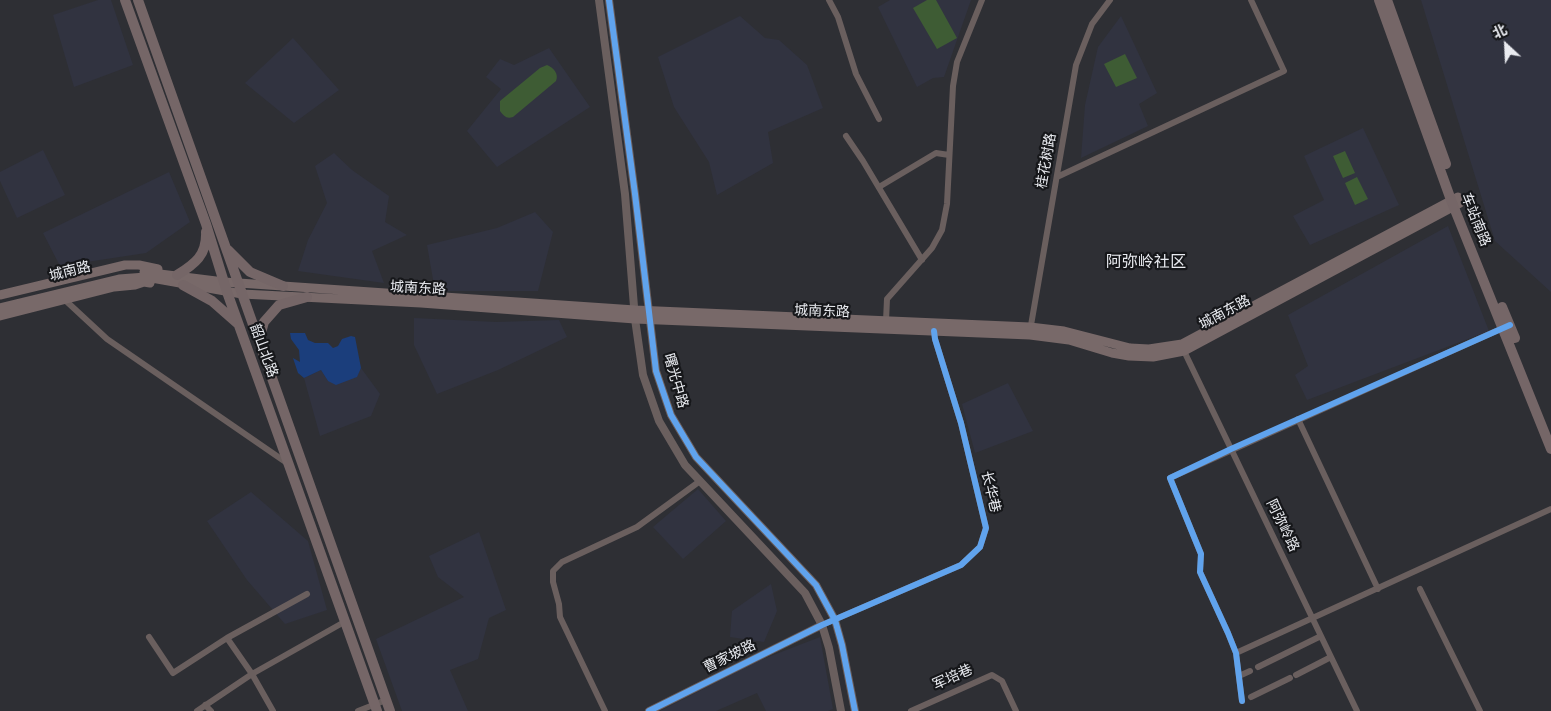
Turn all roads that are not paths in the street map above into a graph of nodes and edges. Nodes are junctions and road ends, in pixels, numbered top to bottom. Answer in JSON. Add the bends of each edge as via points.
{"nodes":[{"id":1,"x":124,"y":0,"type":"edge"},
{"id":2,"x":138,"y":0,"type":"edge"},
{"id":3,"x":599,"y":0,"type":"edge"},
{"id":4,"x":609,"y":0,"type":"edge"},
{"id":5,"x":829,"y":0,"type":"edge"},
{"id":6,"x":982,"y":0,"type":"edge"},
{"id":7,"x":1110,"y":0,"type":"edge"},
{"id":8,"x":1251,"y":0,"type":"edge"},
{"id":9,"x":1379,"y":0,"type":"edge"},
{"id":10,"x":1387,"y":0,"type":"edge"},
{"id":11,"x":879,"y":119,"type":"dead end"},
{"id":12,"x":846,"y":136,"type":"dead end"},
{"id":13,"x":949,"y":155,"type":"junction"},
{"id":14,"x":1057,"y":178,"type":"junction"},
{"id":15,"x":879,"y":187,"type":"junction"},
{"id":16,"x":1456,"y":202,"type":"junction"},
{"id":17,"x":206,"y":224,"type":"junction"},
{"id":18,"x":226,"y":248,"type":"junction"},
{"id":19,"x":922,"y":260,"type":"junction"},
{"id":20,"x":146,"y":274,"type":"junction"},
{"id":21,"x":178,"y":280,"type":"junction"},
{"id":22,"x":224,"y":282,"type":"junction"},
{"id":23,"x":238,"y":282,"type":"junction"},
{"id":24,"x":283,"y":286,"type":"junction"},
{"id":25,"x":227,"y":292,"type":"junction"},
{"id":26,"x":242,"y":294,"type":"junction"},
{"id":27,"x":0,"y":295,"type":"edge"},
{"id":28,"x":307,"y":297,"type":"junction"},
{"id":29,"x":65,"y":300,"type":"junction"},
{"id":30,"x":0,"y":303,"type":"edge"},
{"id":31,"x":0,"y":308,"type":"edge"},
{"id":32,"x":635,"y":314,"type":"junction"},
{"id":33,"x":649,"y":315,"type":"junction"},
{"id":34,"x":0,"y":316,"type":"edge"},
{"id":35,"x":886,"y":322,"type":"junction"},
{"id":36,"x":1506,"y":326,"type":"junction"},
{"id":37,"x":240,"y":327,"type":"junction"},
{"id":38,"x":934,"y":331,"type":"junction"},
{"id":39,"x":1030,"y":331,"type":"junction"},
{"id":40,"x":259,"y":340,"type":"junction"},
{"id":41,"x":1184,"y":350,"type":"junction"},
{"id":42,"x":1298,"y":419,"type":"junction"},
{"id":43,"x":1551,"y":432,"type":"edge"},
{"id":44,"x":1551,"y":448,"type":"edge"},
{"id":45,"x":1231,"y":449,"type":"junction"},
{"id":46,"x":289,"y":464,"type":"junction"},
{"id":47,"x":700,"y":480,"type":"junction"},
{"id":48,"x":1551,"y":509,"type":"edge"},
{"id":49,"x":1378,"y":589,"type":"junction"},
{"id":50,"x":1420,"y":589,"type":"dead end"},
{"id":51,"x":307,"y":594,"type":"dead end"},
{"id":52,"x":1313,"y":618,"type":"junction"},
{"id":53,"x":835,"y":620,"type":"junction"},
{"id":54,"x":346,"y":622,"type":"junction"},
{"id":55,"x":822,"y":625,"type":"junction"},
{"id":56,"x":1321,"y":636,"type":"junction"},
{"id":57,"x":149,"y":637,"type":"dead end"},
{"id":58,"x":227,"y":638,"type":"junction"},
{"id":59,"x":1236,"y":653,"type":"junction"},
{"id":60,"x":1331,"y":657,"type":"junction"},
{"id":61,"x":1258,"y":667,"type":"dead end"},
{"id":62,"x":1250,"y":671,"type":"dead end"},
{"id":63,"x":252,"y":674,"type":"junction"},
{"id":64,"x":1239,"y":676,"type":"junction"},
{"id":65,"x":1251,"y":697,"type":"dead end"},
{"id":66,"x":386,"y":700,"type":"junction"},
{"id":67,"x":1242,"y":701,"type":"dead end"},
{"id":68,"x":205,"y":706,"type":"junction"},
{"id":69,"x":376,"y":707,"type":"edge"},
{"id":70,"x":197,"y":711,"type":"edge"},
{"id":71,"x":211,"y":711,"type":"edge"},
{"id":72,"x":273,"y":711,"type":"edge"},
{"id":73,"x":358,"y":711,"type":"edge"},
{"id":74,"x":390,"y":711,"type":"edge"},
{"id":75,"x":605,"y":711,"type":"edge"},
{"id":76,"x":649,"y":711,"type":"edge"},
{"id":77,"x":841,"y":711,"type":"edge"},
{"id":78,"x":855,"y":711,"type":"edge"},
{"id":79,"x":911,"y":711,"type":"edge"},
{"id":80,"x":1016,"y":711,"type":"edge"},
{"id":81,"x":1357,"y":711,"type":"edge"},
{"id":82,"x":1480,"y":711,"type":"edge"}],
"edges":[{"from":1,"to":17,"type":"main road","name":"韶山北路"},
{"from":2,"to":18,"type":"main road","name":"韶山北路"},
{"from":3,"to":32,"type":"street","name":"曙光中路","via":[[625,194]]},
{"from":4,"to":33,"type":"street","name":"曙光中路"},
{"from":5,"to":11,"type":"street","via":[[838,17],[856,74]]},
{"from":6,"to":13,"type":"street","via":[[957,62]]},
{"from":7,"to":14,"type":"street","name":"桂花树路","via":[[1092,24],[1076,65]]},
{"from":8,"to":14,"type":"street","via":[[1284,72]]},
{"from":9,"to":16,"type":"main road","name":"车站南路"},
{"from":10,"to":16,"type":"main road","name":"车站南路"},
{"from":12,"to":15,"type":"street"},
{"from":13,"to":15,"type":"street","via":[[936,153]]},
{"from":13,"to":19,"type":"street","via":[[947,204],[942,230]]},
{"from":14,"to":39,"type":"street","name":"桂花树路"},
{"from":15,"to":19,"type":"street"},
{"from":16,"to":36,"type":"main road","name":"车站南路"},
{"from":16,"to":39,"type":"main road","name":"城南东路","via":[[1182,344],[1130,348],[1064,331]]},
{"from":16,"to":41,"type":"main road","name":"城南东路"},
{"from":17,"to":21,"type":"main road","via":[[201,257]]},
{"from":17,"to":22,"type":"main road","name":"韶山北路"},
{"from":18,"to":23,"type":"main road","name":"韶山北路"},
{"from":18,"to":24,"type":"main road","via":[[250,272]]},
{"from":19,"to":35,"type":"street","via":[[887,299]]},
{"from":20,"to":21,"type":"main road","name":"城南东路"},
{"from":20,"to":30,"type":"main road","name":"城南路","via":[[135,272],[94,280]]},
{"from":20,"to":31,"type":"main road"},
{"from":21,"to":22,"type":"main road","name":"城南东路"},
{"from":21,"to":25,"type":"main road","name":"城南东路"},
{"from":21,"to":27,"type":"main road","via":[[154,267],[125,265]]},
{"from":21,"to":29,"type":"main road","via":[[124,284]]},
{"from":21,"to":37,"type":"main road","via":[[228,313]]},
{"from":22,"to":23,"type":"main road","name":"城南东路"},
{"from":22,"to":25,"type":"main road","name":"韶山北路"},
{"from":23,"to":24,"type":"main road","name":"城南东路"},
{"from":23,"to":26,"type":"main road","name":"韶山北路"},
{"from":24,"to":32,"type":"main road","name":"城南东路"},
{"from":25,"to":26,"type":"main road","name":"城南东路"},
{"from":25,"to":37,"type":"main road","name":"韶山北路"},
{"from":26,"to":28,"type":"main road","name":"城南东路"},
{"from":26,"to":40,"type":"main road","name":"韶山北路"},
{"from":28,"to":32,"type":"main road","name":"城南东路"},
{"from":28,"to":40,"type":"main road","via":[[279,305],[264,322]]},
{"from":29,"to":34,"type":"main road"},
{"from":29,"to":46,"type":"street","via":[[107,339]]},
{"from":32,"to":33,"type":"main road","name":"城南东路"},
{"from":32,"to":47,"type":"street","name":"曙光中路","via":[[643,375],[659,421],[685,465]]},
{"from":33,"to":35,"type":"main road","name":"城南东路"},
{"from":33,"to":38,"type":"main road","name":"城南东路"},
{"from":33,"to":53,"type":"street","name":"曙光中路","via":[[656,372],[672,415],[696,457],[816,586]]},
{"from":35,"to":39,"type":"main road","name":"城南东路"},
{"from":36,"to":42,"type":"street"},
{"from":36,"to":43,"type":"main road","name":"车站南路"},
{"from":36,"to":44,"type":"main road","name":"车站南路"},
{"from":37,"to":46,"type":"main road","name":"韶山北路"},
{"from":38,"to":39,"type":"main road","name":"城南东路"},
{"from":38,"to":53,"type":"street","name":"长华巷","via":[[961,423],[986,528],[980,547],[961,565]]},
{"from":39,"to":41,"type":"main road","name":"城南东路","via":[[1129,356],[1153,357]]},
{"from":40,"to":66,"type":"main road","name":"韶山北路"},
{"from":41,"to":45,"type":"street","name":"阿弥岭路"},
{"from":42,"to":45,"type":"street"},
{"from":42,"to":49,"type":"street"},
{"from":45,"to":52,"type":"street","name":"阿弥岭路"},
{"from":45,"to":59,"type":"street","via":[[1170,478],[1201,554],[1200,572]]},
{"from":46,"to":54,"type":"main road","name":"韶山北路"},
{"from":47,"to":55,"type":"street","name":"曙光中路","via":[[805,594]]},
{"from":47,"to":75,"type":"street","via":[[637,527],[562,562],[554,571],[560,617]]},
{"from":48,"to":49,"type":"street"},
{"from":49,"to":52,"type":"street"},
{"from":50,"to":82,"type":"street"},
{"from":51,"to":58,"type":"street"},
{"from":52,"to":56,"type":"street","name":"阿弥岭路"},
{"from":52,"to":59,"type":"street"},
{"from":53,"to":55,"type":"street","name":"长华巷"},
{"from":53,"to":78,"type":"street","name":"曙光中路"},
{"from":54,"to":63,"type":"street"},
{"from":54,"to":69,"type":"main road","name":"韶山北路"},
{"from":55,"to":76,"type":"street","name":"曹家坡路"},
{"from":55,"to":77,"type":"street","name":"曙光中路"},
{"from":56,"to":60,"type":"street","name":"阿弥岭路"},
{"from":56,"to":61,"type":"street"},
{"from":57,"to":58,"type":"street","via":[[173,673]]},
{"from":58,"to":63,"type":"street"},
{"from":59,"to":64,"type":"street"},
{"from":60,"to":65,"type":"street"},
{"from":60,"to":81,"type":"street","name":"阿弥岭路"},
{"from":62,"to":64,"type":"street"},
{"from":63,"to":68,"type":"street"},
{"from":63,"to":72,"type":"street"},
{"from":64,"to":67,"type":"street"},
{"from":66,"to":69,"type":"street"},
{"from":66,"to":74,"type":"main road","name":"韶山北路"},
{"from":68,"to":70,"type":"street"},
{"from":68,"to":71,"type":"street"},
{"from":69,"to":73,"type":"street"},
{"from":79,"to":80,"type":"street","name":"军培巷","via":[[992,675],[1002,681]]}]}
